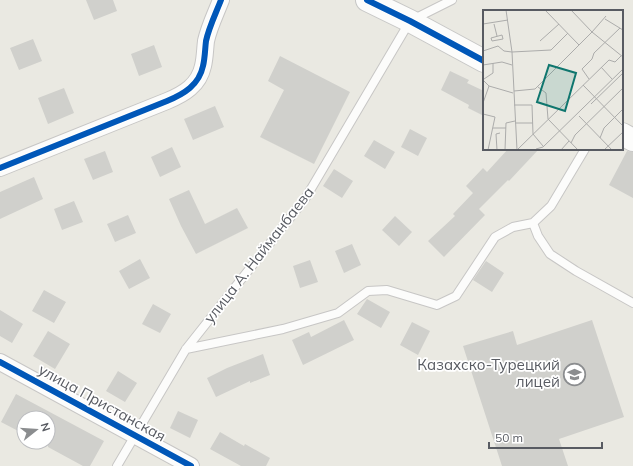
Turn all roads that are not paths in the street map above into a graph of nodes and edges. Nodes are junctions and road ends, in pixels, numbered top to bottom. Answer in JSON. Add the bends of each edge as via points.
{"nodes":[{"id":1,"x":221,"y":0,"type":"edge"},
{"id":2,"x":367,"y":0,"type":"edge"},
{"id":3,"x":452,"y":0,"type":"edge"},
{"id":4,"x":410,"y":21,"type":"junction"},
{"id":5,"x":483,"y":60,"type":"edge"},
{"id":6,"x":623,"y":135,"type":"edge"},
{"id":7,"x":633,"y":140,"type":"edge"},
{"id":8,"x":584,"y":150,"type":"edge"},
{"id":9,"x":0,"y":168,"type":"edge"},
{"id":10,"x":533,"y":224,"type":"junction"},
{"id":11,"x":633,"y":303,"type":"edge"},
{"id":12,"x":186,"y":349,"type":"junction"},
{"id":13,"x":0,"y":362,"type":"edge"},
{"id":14,"x":134,"y":435,"type":"junction"},
{"id":15,"x":117,"y":466,"type":"edge"},
{"id":16,"x":191,"y":466,"type":"edge"}],
"edges":[{"from":1,"to":9,"type":"street","via":[[206,40],[200,78],[191,87],[167,101]]},
{"from":2,"to":4,"type":"street"},
{"from":3,"to":4,"type":"lane"},
{"from":4,"to":5,"type":"street"},
{"from":4,"to":12,"type":"lane","name":"улица А. Найманбаева","via":[[305,198]]},
{"from":6,"to":7,"type":"street"},
{"from":8,"to":10,"type":"lane","via":[[551,206]]},
{"from":10,"to":11,"type":"lane","via":[[550,254]]},
{"from":10,"to":12,"type":"lane","via":[[513,228],[495,237],[456,296],[437,305],[387,290],[368,291],[338,313],[283,329]]},
{"from":12,"to":14,"type":"lane","name":"улица А. Найманбаева"},
{"from":13,"to":14,"type":"street","name":"улица Пристанская"},
{"from":14,"to":15,"type":"lane","name":"улица А. Найманбаева"},
{"from":14,"to":16,"type":"street","name":"улица Пристанская"}]}
